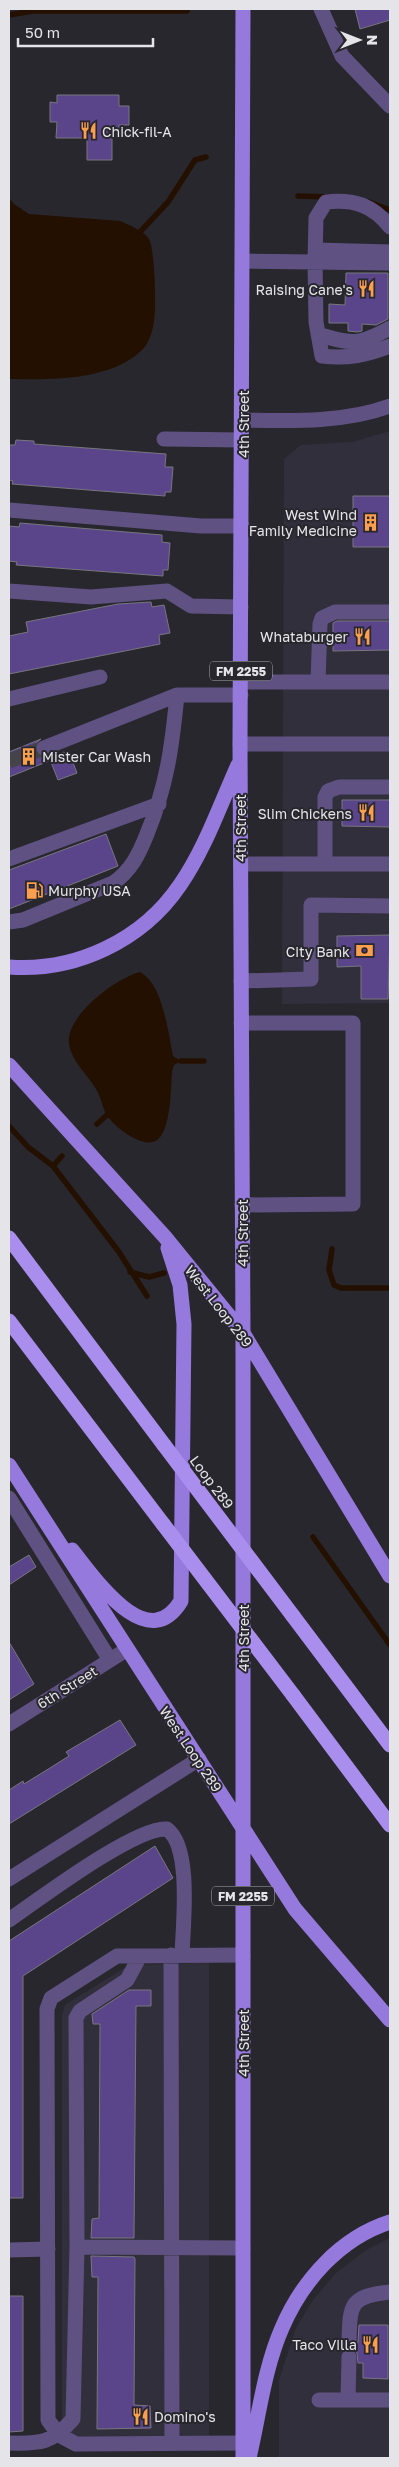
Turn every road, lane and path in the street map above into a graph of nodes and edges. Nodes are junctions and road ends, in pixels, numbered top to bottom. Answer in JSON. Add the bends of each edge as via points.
{"nodes":[{"id":1,"x":243,"y":9,"type":"edge"},
{"id":2,"x":322,"y":9,"type":"edge"},
{"id":3,"x":390,"y":106,"type":"edge"},
{"id":4,"x":390,"y":227,"type":"edge"},
{"id":5,"x":390,"y":252,"type":"edge"},
{"id":6,"x":315,"y":256,"type":"junction"},
{"id":7,"x":243,"y":261,"type":"junction"},
{"id":8,"x":390,"y":263,"type":"edge"},
{"id":9,"x":390,"y":328,"type":"edge"},
{"id":10,"x":318,"y":334,"type":"junction"},
{"id":11,"x":390,"y":346,"type":"edge"},
{"id":12,"x":390,"y":406,"type":"edge"},
{"id":13,"x":243,"y":420,"type":"junction"},
{"id":14,"x":164,"y":439,"type":"dead end"},
{"id":15,"x":243,"y":440,"type":"junction"},
{"id":16,"x":9,"y":510,"type":"edge"},
{"id":17,"x":242,"y":526,"type":"junction"},
{"id":18,"x":9,"y":591,"type":"edge"},
{"id":19,"x":241,"y":608,"type":"junction"},
{"id":20,"x":390,"y":612,"type":"edge"},
{"id":21,"x":100,"y":677,"type":"dead end"},
{"id":22,"x":318,"y":682,"type":"junction"},
{"id":23,"x":390,"y":682,"type":"edge"},
{"id":24,"x":241,"y":688,"type":"junction"},
{"id":25,"x":177,"y":695,"type":"junction"},
{"id":26,"x":9,"y":699,"type":"edge"},
{"id":27,"x":390,"y":744,"type":"edge"},
{"id":28,"x":44,"y":748,"type":"tunnel mouth"},
{"id":29,"x":240,"y":752,"type":"junction"},
{"id":30,"x":390,"y":787,"type":"edge"},
{"id":31,"x":159,"y":804,"type":"junction"},
{"id":32,"x":9,"y":859,"type":"edge"},
{"id":33,"x":241,"y":864,"type":"junction"},
{"id":34,"x":325,"y":864,"type":"junction"},
{"id":35,"x":390,"y":864,"type":"edge"},
{"id":36,"x":390,"y":906,"type":"edge"},
{"id":37,"x":9,"y":922,"type":"edge"},
{"id":38,"x":9,"y":967,"type":"edge"},
{"id":39,"x":241,"y":981,"type":"junction"},
{"id":40,"x":242,"y":1023,"type":"junction"},
{"id":41,"x":9,"y":1066,"type":"edge"},
{"id":42,"x":242,"y":1205,"type":"junction"},
{"id":43,"x":165,"y":1237,"type":"junction"},
{"id":44,"x":9,"y":1238,"type":"edge"},
{"id":45,"x":9,"y":1320,"type":"edge"},
{"id":46,"x":243,"y":1333,"type":"junction"},
{"id":47,"x":9,"y":1465,"type":"edge"},
{"id":48,"x":9,"y":1498,"type":"edge"},
{"id":49,"x":33,"y":1502,"type":"junction"},
{"id":50,"x":390,"y":1576,"type":"edge"},
{"id":51,"x":126,"y":1650,"type":"junction"},
{"id":52,"x":110,"y":1660,"type":"junction"},
{"id":53,"x":9,"y":1724,"type":"edge"},
{"id":54,"x":390,"y":1745,"type":"edge"},
{"id":55,"x":198,"y":1759,"type":"junction"},
{"id":56,"x":390,"y":1825,"type":"edge"},
{"id":57,"x":243,"y":1826,"type":"junction"},
{"id":58,"x":9,"y":1879,"type":"edge"},
{"id":59,"x":9,"y":1920,"type":"edge"},
{"id":60,"x":177,"y":1955,"type":"junction"},
{"id":61,"x":243,"y":1955,"type":"junction"},
{"id":62,"x":140,"y":1956,"type":"junction"},
{"id":63,"x":390,"y":2020,"type":"edge"},
{"id":64,"x":390,"y":2222,"type":"edge"},
{"id":65,"x":77,"y":2247,"type":"junction"},
{"id":66,"x":172,"y":2247,"type":"junction"},
{"id":67,"x":243,"y":2248,"type":"junction"},
{"id":68,"x":48,"y":2249,"type":"junction"},
{"id":69,"x":9,"y":2250,"type":"edge"},
{"id":70,"x":390,"y":2292,"type":"edge"},
{"id":71,"x":349,"y":2341,"type":"dead end"},
{"id":72,"x":349,"y":2357,"type":"dead end"},
{"id":73,"x":319,"y":2400,"type":"dead end"},
{"id":74,"x":348,"y":2400,"type":"junction"},
{"id":75,"x":390,"y":2400,"type":"edge"},
{"id":76,"x":59,"y":2434,"type":"junction"},
{"id":77,"x":9,"y":2443,"type":"edge"},
{"id":78,"x":172,"y":2443,"type":"junction"},
{"id":79,"x":243,"y":2443,"type":"junction"},
{"id":80,"x":243,"y":2458,"type":"edge"},
{"id":81,"x":249,"y":2458,"type":"edge"}],
"edges":[{"from":1,"to":7,"type":"main road","name":"4th Street","number":"FM 2255"},
{"from":2,"to":3,"type":"street","via":[[342,56]]},
{"from":4,"to":6,"type":"street","via":[[381,215],[354,201],[326,202],[316,218]]},
{"from":5,"to":6,"type":"street"},
{"from":6,"to":7,"type":"street"},
{"from":6,"to":8,"type":"street"},
{"from":6,"to":10,"type":"street"},
{"from":7,"to":13,"type":"main road","name":"4th Street","number":"FM 2255"},
{"from":9,"to":10,"type":"street","via":[[359,342],[344,343]]},
{"from":10,"to":11,"type":"street","via":[[322,356],[345,359]]},
{"from":12,"to":13,"type":"street","via":[[344,417],[300,421]]},
{"from":13,"to":15,"type":"main road","name":"4th Street","number":"FM 2255"},
{"from":14,"to":15,"type":"street"},
{"from":15,"to":17,"type":"main road","name":"4th Street","number":"FM 2255"},
{"from":16,"to":17,"type":"street","via":[[201,526]]},
{"from":17,"to":19,"type":"main road","name":"4th Street","number":"FM 2255"},
{"from":18,"to":19,"type":"street","via":[[91,597],[168,591],[191,606]]},
{"from":19,"to":24,"type":"main road","name":"4th Street","number":"FM 2255"},
{"from":20,"to":22,"type":"street","via":[[335,612],[322,618]]},
{"from":21,"to":26,"type":"street"},
{"from":22,"to":23,"type":"street"},
{"from":22,"to":24,"type":"street"},
{"from":24,"to":25,"type":"street"},
{"from":24,"to":29,"type":"main road","name":"4th Street","number":"FM 2255"},
{"from":25,"to":28,"type":"street"},
{"from":25,"to":31,"type":"street","via":[[172,750]]},
{"from":27,"to":29,"type":"street"},
{"from":29,"to":33,"type":"main road","name":"4th Street","number":"FM 2255"},
{"from":29,"to":38,"type":"main road","via":[[190,868],[167,903],[149,920],[114,944],[81,959],[47,966]]},
{"from":30,"to":34,"type":"street","via":[[339,787],[328,791],[325,796]]},
{"from":31,"to":32,"type":"street"},
{"from":31,"to":37,"type":"street","via":[[139,854],[122,877],[23,920]]},
{"from":33,"to":34,"type":"street"},
{"from":33,"to":39,"type":"main road","name":"4th Street","number":"FM 2255"},
{"from":34,"to":35,"type":"street"},
{"from":36,"to":39,"type":"street","via":[[311,906],[311,979]]},
{"from":39,"to":40,"type":"main road","name":"4th Street","number":"FM 2255"},
{"from":40,"to":42,"type":"main road","name":"4th Street","number":"FM 2255"},
{"from":40,"to":42,"type":"street","via":[[353,1023],[353,1204]]},
{"from":41,"to":43,"type":"main road","name":"West Loop 289"},
{"from":42,"to":46,"type":"main road","name":"4th Street","number":"FM 2255"},
{"from":43,"to":46,"type":"main road","name":"West Loop 289"},
{"from":43,"to":49,"type":"main road","via":[[180,1285],[184,1324],[181,1601],[174,1614],[143,1620],[118,1606]]},
{"from":44,"to":54,"type":"highway","name":"Loop 289","bridge":true},
{"from":45,"to":56,"type":"highway","bridge":true},
{"from":46,"to":50,"type":"main road","name":"West Loop 289"},
{"from":46,"to":57,"type":"main road","name":"4th Street","number":"FM 2255"},
{"from":47,"to":49,"type":"main road","name":"West Loop 289"},
{"from":48,"to":52,"type":"street"},
{"from":49,"to":51,"type":"main road","name":"West Loop 289"},
{"from":51,"to":52,"type":"street","name":"6th Street"},
{"from":51,"to":55,"type":"main road","name":"West Loop 289"},
{"from":52,"to":53,"type":"street","name":"6th Street"},
{"from":55,"to":57,"type":"main road","name":"West Loop 289"},
{"from":55,"to":58,"type":"street"},
{"from":57,"to":61,"type":"main road","name":"4th Street","number":"FM 2255"},
{"from":57,"to":63,"type":"main road","name":"West Loop 289","via":[[295,1909]]},
{"from":59,"to":60,"type":"street","via":[[145,1832],[167,1829],[178,1841],[183,1863]]},
{"from":60,"to":61,"type":"street"},
{"from":60,"to":62,"type":"street"},
{"from":60,"to":66,"type":"street"},
{"from":61,"to":67,"type":"main road","name":"4th Street","number":"FM 2255"},
{"from":62,"to":65,"type":"street","via":[[128,1980],[80,2011],[76,2018]]},
{"from":62,"to":68,"type":"street","via":[[117,1956],[51,1998],[47,2009]]},
{"from":64,"to":81,"type":"main road","via":[[352,2240],[327,2260],[301,2293],[282,2328],[269,2366]]},
{"from":65,"to":66,"type":"street"},
{"from":65,"to":76,"type":"street","via":[[73,2418]]},
{"from":66,"to":67,"type":"street"},
{"from":66,"to":78,"type":"street"},
{"from":67,"to":79,"type":"main road","name":"4th Street","number":"FM 2255"},
{"from":68,"to":69,"type":"street"},
{"from":68,"to":76,"type":"street","via":[[48,2420]]},
{"from":70,"to":71,"type":"street","via":[[369,2294],[358,2301],[350,2313]]},
{"from":72,"to":74,"type":"street"},
{"from":73,"to":74,"type":"street"},
{"from":74,"to":75,"type":"street"},
{"from":76,"to":77,"type":"street","via":[[44,2442]]},
{"from":76,"to":78,"type":"street","via":[[76,2444]]},
{"from":78,"to":79,"type":"street"},
{"from":79,"to":80,"type":"main road","name":"4th Street","number":"FM 2255"}]}
